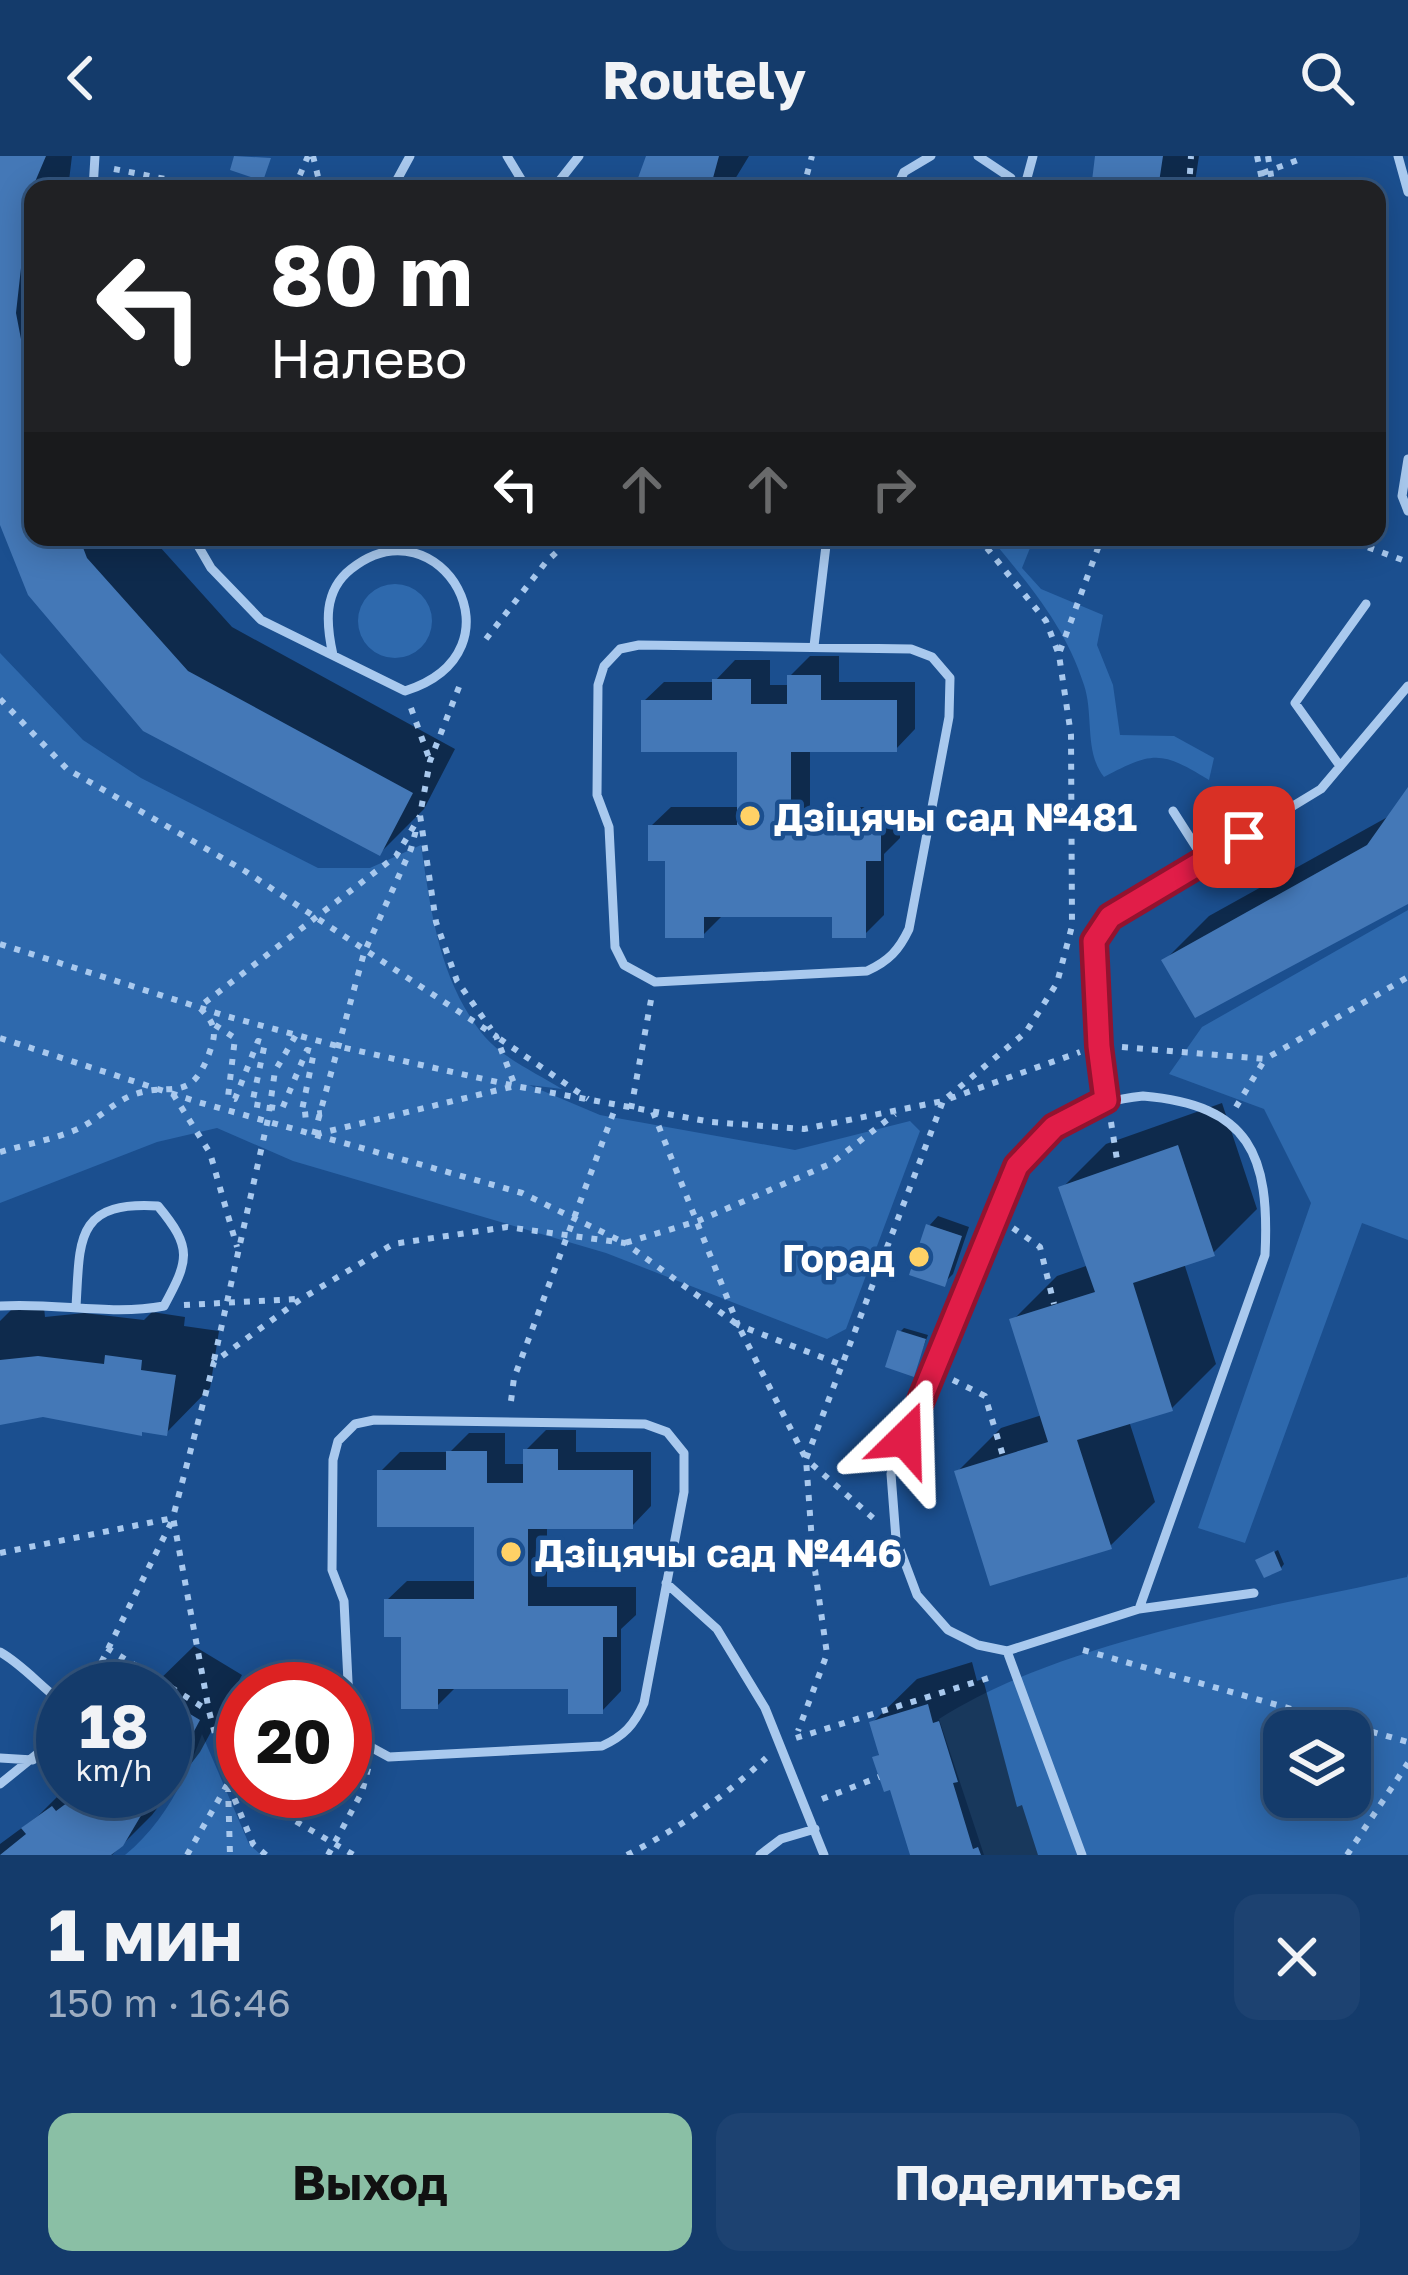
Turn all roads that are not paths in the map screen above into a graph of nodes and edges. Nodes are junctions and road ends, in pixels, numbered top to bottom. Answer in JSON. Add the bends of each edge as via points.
{"nodes":[{"id":1,"x":579,"y":156,"type":"edge"},
{"id":2,"x":931,"y":156,"type":"edge"},
{"id":3,"x":978,"y":156,"type":"edge"},
{"id":4,"x":1398,"y":156,"type":"edge"},
{"id":5,"x":560,"y":180,"type":"edge"},
{"id":6,"x":900,"y":180,"type":"edge"},
{"id":7,"x":1011,"y":180,"type":"edge"},
{"id":8,"x":1408,"y":192,"type":"edge"},
{"id":9,"x":1408,"y":459,"type":"edge"},
{"id":10,"x":1408,"y":511,"type":"edge"},
{"id":11,"x":198,"y":546,"type":"edge"},
{"id":12,"x":825,"y":546,"type":"edge"},
{"id":13,"x":1366,"y":604,"type":"dead end"},
{"id":14,"x":814,"y":646,"type":"junction"},
{"id":15,"x":333,"y":655,"type":"junction"},
{"id":16,"x":1408,"y":686,"type":"edge"},
{"id":17,"x":1340,"y":766,"type":"junction"},
{"id":18,"x":1172,"y":812,"type":"dead end"},
{"id":19,"x":1205,"y":861,"type":"junction"},
{"id":20,"x":1106,"y":1100,"type":"junction"},
{"id":21,"x":0,"y":1306,"type":"edge"},
{"id":22,"x":76,"y":1307,"type":"junction"},
{"id":23,"x":666,"y":1582,"type":"junction"},
{"id":24,"x":1254,"y":1592,"type":"dead end"},
{"id":25,"x":1139,"y":1609,"type":"junction"},
{"id":26,"x":1007,"y":1651,"type":"junction"},
{"id":27,"x":0,"y":1652,"type":"edge"},
{"id":28,"x":36,"y":1683,"type":"edge"},
{"id":29,"x":36,"y":1757,"type":"edge"},
{"id":30,"x":0,"y":1758,"type":"edge"},
{"id":31,"x":33,"y":1760,"type":"junction"},
{"id":32,"x":0,"y":1784,"type":"edge"},
{"id":33,"x":815,"y":1829,"type":"junction"},
{"id":34,"x":760,"y":1855,"type":"edge"},
{"id":35,"x":824,"y":1855,"type":"edge"},
{"id":36,"x":1082,"y":1855,"type":"edge"}],
"edges":[{"from":1,"to":5,"type":"lane"},
{"from":2,"to":6,"type":"lane"},
{"from":3,"to":7,"type":"lane"},
{"from":4,"to":8,"type":"lane"},
{"from":9,"to":10,"type":"lane"},
{"from":11,"to":15,"type":"lane","via":[[261,620]]},
{"from":12,"to":14,"type":"lane"},
{"from":13,"to":17,"type":"lane","via":[[1295,703]]},
{"from":14,"to":14,"type":"lane","via":[[911,649],[932,657],[950,678],[909,929],[899,949],[867,971],[655,982],[624,965],[615,947],[609,827],[597,795],[604,666],[620,649],[639,645]]},
{"from":15,"to":15,"type":"lane","via":[[405,691],[431,682],[465,641],[459,587],[418,553],[364,558],[329,599]]},
{"from":16,"to":17,"type":"lane"},
{"from":17,"to":19,"type":"lane","via":[[1321,790]]},
{"from":18,"to":19,"type":"lane"},
{"from":19,"to":20,"type":"lane","via":[[1110,917],[1094,941]]},
{"from":20,"to":25,"type":"lane","via":[[1186,1100],[1227,1120],[1257,1158],[1268,1201],[1265,1255]]},
{"from":20,"to":26,"type":"lane","via":[[1054,1127],[1017,1166],[891,1474],[896,1539],[917,1595],[948,1630]]},
{"from":21,"to":22,"type":"lane"},
{"from":22,"to":22,"type":"lane","via":[[80,1246],[93,1219],[122,1203],[158,1205],[182,1234],[186,1266],[164,1306]]},
{"from":23,"to":23,"type":"lane","via":[[684,1492],[684,1453],[667,1432],[645,1424],[374,1420],[355,1424],[338,1441],[332,1570],[344,1601],[350,1722],[358,1741],[389,1757],[602,1746],[620,1738],[644,1703]]},
{"from":23,"to":33,"type":"lane","via":[[717,1629],[765,1708]]},
{"from":24,"to":25,"type":"lane"},
{"from":25,"to":26,"type":"lane"},
{"from":26,"to":36,"type":"lane"},
{"from":27,"to":28,"type":"lane"},
{"from":29,"to":31,"type":"lane"},
{"from":30,"to":31,"type":"lane"},
{"from":31,"to":32,"type":"lane"},
{"from":33,"to":34,"type":"lane"},
{"from":33,"to":35,"type":"lane"}]}
